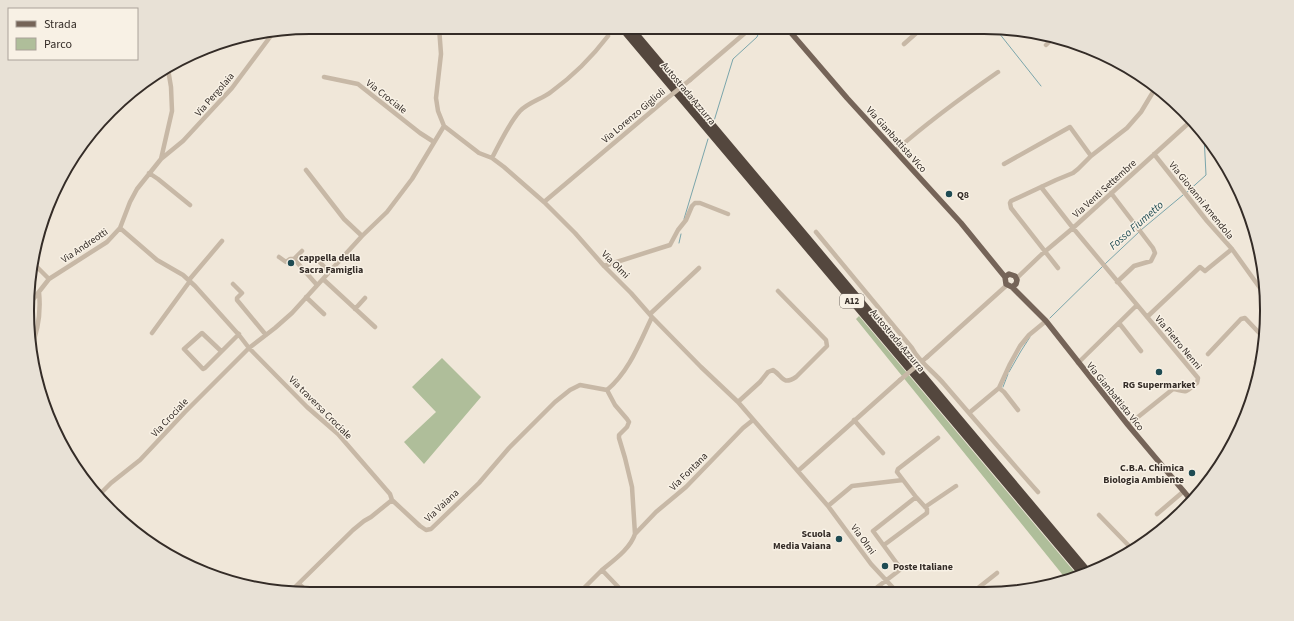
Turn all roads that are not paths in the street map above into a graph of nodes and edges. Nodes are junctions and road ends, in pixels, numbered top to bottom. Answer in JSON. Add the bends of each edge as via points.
{"nodes":[{"id":1,"x":440,"y":34,"type":"edge"},
{"id":2,"x":627,"y":34,"type":"edge"},
{"id":3,"x":636,"y":34,"type":"edge"},
{"id":4,"x":744,"y":34,"type":"edge"},
{"id":5,"x":792,"y":34,"type":"edge"},
{"id":6,"x":915,"y":34,"type":"edge"},
{"id":7,"x":608,"y":36,"type":"dead end"},
{"id":8,"x":270,"y":37,"type":"edge"},
{"id":9,"x":1049,"y":42,"type":"edge"},
{"id":10,"x":904,"y":44,"type":"dead end"},
{"id":11,"x":1046,"y":45,"type":"dead end"},
{"id":12,"x":998,"y":72,"type":"dead end"},
{"id":13,"x":169,"y":73,"type":"edge"},
{"id":14,"x":324,"y":76,"type":"dead end"},
{"id":15,"x":1153,"y":92,"type":"edge"},
{"id":16,"x":1187,"y":124,"type":"edge"},
{"id":17,"x":444,"y":126,"type":"junction"},
{"id":18,"x":434,"y":142,"type":"junction"},
{"id":19,"x":896,"y":151,"type":"junction"},
{"id":20,"x":1154,"y":154,"type":"junction"},
{"id":21,"x":1091,"y":156,"type":"junction"},
{"id":22,"x":492,"y":158,"type":"junction"},
{"id":23,"x":161,"y":160,"type":"junction"},
{"id":24,"x":1004,"y":164,"type":"dead end"},
{"id":25,"x":306,"y":170,"type":"dead end"},
{"id":26,"x":149,"y":174,"type":"junction"},
{"id":27,"x":1041,"y":187,"type":"junction"},
{"id":28,"x":1111,"y":193,"type":"junction"},
{"id":29,"x":544,"y":202,"type":"junction"},
{"id":30,"x":190,"y":205,"type":"dead end"},
{"id":31,"x":728,"y":214,"type":"dead end"},
{"id":32,"x":120,"y":228,"type":"junction"},
{"id":33,"x":1073,"y":228,"type":"junction"},
{"id":34,"x":816,"y":232,"type":"dead end"},
{"id":35,"x":362,"y":236,"type":"junction"},
{"id":36,"x":222,"y":241,"type":"dead end"},
{"id":37,"x":1232,"y":249,"type":"junction"},
{"id":38,"x":302,"y":251,"type":"dead end"},
{"id":39,"x":1044,"y":251,"type":"junction"},
{"id":40,"x":279,"y":257,"type":"dead end"},
{"id":41,"x":315,"y":258,"type":"dead end"},
{"id":42,"x":294,"y":259,"type":"junction"},
{"id":43,"x":604,"y":266,"type":"junction"},
{"id":44,"x":37,"y":267,"type":"edge"},
{"id":45,"x":699,"y":268,"type":"dead end"},
{"id":46,"x":1058,"y":268,"type":"dead end"},
{"id":47,"x":329,"y":272,"type":"junction"},
{"id":48,"x":49,"y":279,"type":"junction"},
{"id":49,"x":323,"y":279,"type":"junction"},
{"id":50,"x":1011,"y":280,"type":"junction"},
{"id":51,"x":190,"y":281,"type":"junction"},
{"id":52,"x":1118,"y":282,"type":"junction"},
{"id":53,"x":233,"y":284,"type":"dead end"},
{"id":54,"x":317,"y":285,"type":"junction"},
{"id":55,"x":1259,"y":286,"type":"edge"},
{"id":56,"x":778,"y":291,"type":"dead end"},
{"id":57,"x":39,"y":292,"type":"junction"},
{"id":58,"x":35,"y":297,"type":"edge"},
{"id":59,"x":306,"y":297,"type":"junction"},
{"id":60,"x":365,"y":298,"type":"dead end"},
{"id":61,"x":1137,"y":305,"type":"junction"},
{"id":62,"x":355,"y":309,"type":"junction"},
{"id":63,"x":324,"y":314,"type":"dead end"},
{"id":64,"x":651,"y":316,"type":"junction"},
{"id":65,"x":1147,"y":317,"type":"junction"},
{"id":66,"x":1046,"y":321,"type":"junction"},
{"id":67,"x":1119,"y":323,"type":"junction"},
{"id":68,"x":375,"y":327,"type":"dead end"},
{"id":69,"x":152,"y":333,"type":"dead end"},
{"id":70,"x":1259,"y":333,"type":"edge"},
{"id":71,"x":239,"y":334,"type":"junction"},
{"id":72,"x":266,"y":335,"type":"junction"},
{"id":73,"x":35,"y":336,"type":"edge"},
{"id":74,"x":249,"y":348,"type":"junction"},
{"id":75,"x":1141,"y":351,"type":"dead end"},
{"id":76,"x":221,"y":352,"type":"junction"},
{"id":77,"x":1208,"y":354,"type":"dead end"},
{"id":78,"x":1078,"y":363,"type":"junction"},
{"id":79,"x":1000,"y":388,"type":"junction"},
{"id":80,"x":607,"y":390,"type":"junction"},
{"id":81,"x":738,"y":402,"type":"junction"},
{"id":82,"x":1018,"y":410,"type":"dead end"},
{"id":83,"x":969,"y":413,"type":"junction"},
{"id":84,"x":753,"y":420,"type":"junction"},
{"id":85,"x":854,"y":420,"type":"junction"},
{"id":86,"x":1128,"y":425,"type":"junction"},
{"id":87,"x":938,"y":438,"type":"dead end"},
{"id":88,"x":883,"y":453,"type":"dead end"},
{"id":89,"x":798,"y":471,"type":"junction"},
{"id":90,"x":903,"y":480,"type":"junction"},
{"id":91,"x":956,"y":486,"type":"dead end"},
{"id":92,"x":1184,"y":491,"type":"junction"},
{"id":93,"x":102,"y":492,"type":"edge"},
{"id":94,"x":1038,"y":492,"type":"dead end"},
{"id":95,"x":1188,"y":496,"type":"edge"},
{"id":96,"x":916,"y":497,"type":"junction"},
{"id":97,"x":392,"y":500,"type":"junction"},
{"id":98,"x":828,"y":506,"type":"junction"},
{"id":99,"x":926,"y":507,"type":"junction"},
{"id":100,"x":1157,"y":514,"type":"dead end"},
{"id":101,"x":1099,"y":515,"type":"dead end"},
{"id":102,"x":635,"y":534,"type":"junction"},
{"id":103,"x":884,"y":546,"type":"junction"},
{"id":104,"x":1129,"y":546,"type":"edge"},
{"id":105,"x":1084,"y":568,"type":"edge"},
{"id":106,"x":602,"y":570,"type":"junction"},
{"id":107,"x":1079,"y":570,"type":"edge"},
{"id":108,"x":997,"y":573,"type":"dead end"},
{"id":109,"x":886,"y":581,"type":"junction"},
{"id":110,"x":299,"y":584,"type":"junction"},
{"id":111,"x":296,"y":586,"type":"edge"},
{"id":112,"x":302,"y":587,"type":"edge"},
{"id":113,"x":585,"y":587,"type":"edge"},
{"id":114,"x":618,"y":587,"type":"edge"},
{"id":115,"x":878,"y":587,"type":"edge"},
{"id":116,"x":892,"y":587,"type":"edge"},
{"id":117,"x":979,"y":587,"type":"edge"}],
"edges":[{"from":1,"to":17,"type":"street","via":[[441,54],[436,98]]},
{"from":2,"to":107,"type":"highway","name":"Autostrada Azzurra","number":"A12"},
{"from":3,"to":105,"type":"highway","name":"Autostrada Azzurra","number":"A12"},
{"from":4,"to":29,"type":"street","name":"Via Lorenzo Giglioli","bridge":true},
{"from":5,"to":19,"type":"main road","name":"Via Gianbattista Vico"},
{"from":6,"to":10,"type":"street"},
{"from":7,"to":22,"type":"street","via":[[575,72],[550,93],[521,110]]},
{"from":8,"to":23,"type":"street","name":"Via Pergolaia","via":[[232,88],[189,136]]},
{"from":9,"to":11,"type":"street"},
{"from":12,"to":19,"type":"street","via":[[946,109]]},
{"from":13,"to":23,"type":"street","name":"Via Andreotti","via":[[172,112]]},
{"from":14,"to":18,"type":"street","name":"Via Crociale","via":[[358,84]]},
{"from":15,"to":21,"type":"street","via":[[1127,128]]},
{"from":16,"to":20,"type":"street","name":"Via Venti Settembre"},
{"from":17,"to":18,"type":"street","name":"Via Crociale"},
{"from":17,"to":22,"type":"street","name":"Via Olmi","via":[[479,153]]},
{"from":18,"to":35,"type":"street","name":"Via Crociale","via":[[401,195]]},
{"from":19,"to":50,"type":"main road","name":"Via Gianbattista Vico"},
{"from":20,"to":28,"type":"street","name":"Via Venti Settembre"},
{"from":20,"to":37,"type":"street","name":"Via Giovanni Amendola"},
{"from":21,"to":24,"type":"street","via":[[1070,128]]},
{"from":21,"to":27,"type":"street","via":[[1073,173]]},
{"from":22,"to":29,"type":"street","name":"Via Olmi"},
{"from":23,"to":26,"type":"street","name":"Via Andreotti"},
{"from":25,"to":35,"type":"street","via":[[344,219]]},
{"from":26,"to":30,"type":"street"},
{"from":26,"to":32,"type":"street","name":"Via Andreotti","via":[[132,198]]},
{"from":27,"to":33,"type":"street","name":"Via Pietro Nenni"},
{"from":27,"to":39,"type":"street","via":[[1011,201],[1010,205]]},
{"from":28,"to":33,"type":"street","name":"Via Venti Settembre"},
{"from":28,"to":52,"type":"street","via":[[1154,251],[1153,258],[1134,266]]},
{"from":29,"to":43,"type":"street","name":"Via Olmi"},
{"from":31,"to":43,"type":"street","via":[[695,203],[670,245]]},
{"from":32,"to":48,"type":"street","name":"Via Andreotti","via":[[107,242]]},
{"from":32,"to":51,"type":"street","via":[[157,260]]},
{"from":33,"to":39,"type":"street","name":"Via Venti Settembre"},
{"from":33,"to":52,"type":"street","name":"Via Pietro Nenni"},
{"from":34,"to":83,"type":"street","via":[[912,348],[917,358],[934,373]]},
{"from":35,"to":47,"type":"street","name":"Via Crociale"},
{"from":36,"to":51,"type":"street"},
{"from":37,"to":55,"type":"street","name":"Via Giovanni Amendola"},
{"from":37,"to":65,"type":"street","via":[[1205,272],[1200,267]]},
{"from":38,"to":42,"type":"street"},
{"from":39,"to":46,"type":"street"},
{"from":39,"to":50,"type":"street","name":"Via Venti Settembre"},
{"from":40,"to":42,"type":"street","via":[[286,262]]},
{"from":41,"to":47,"type":"street"},
{"from":42,"to":54,"type":"street"},
{"from":43,"to":64,"type":"street","name":"Via Olmi"},
{"from":44,"to":48,"type":"street"},
{"from":45,"to":64,"type":"street"},
{"from":47,"to":49,"type":"street","name":"Via Crociale"},
{"from":48,"to":57,"type":"street","name":"Via Andreotti"},
{"from":49,"to":54,"type":"street","name":"Via Crociale"},
{"from":49,"to":62,"type":"street"},
{"from":50,"to":66,"type":"main road","name":"Via Gianbattista Vico","via":[[1027,302]]},
{"from":50,"to":85,"type":"street","name":"Via Venti Settembre","bridge":true},
{"from":51,"to":69,"type":"street"},
{"from":51,"to":71,"type":"street"},
{"from":52,"to":61,"type":"street","name":"Via Pietro Nenni"},
{"from":53,"to":72,"type":"street","via":[[242,293],[237,300]]},
{"from":54,"to":59,"type":"street","name":"Via Crociale"},
{"from":56,"to":81,"type":"street","via":[[826,340],[827,346],[790,381],[782,379],[773,370],[768,372]]},
{"from":57,"to":58,"type":"street","name":"Via Andreotti"},
{"from":57,"to":73,"type":"street"},
{"from":59,"to":63,"type":"street"},
{"from":59,"to":72,"type":"street","name":"Via Crociale"},
{"from":60,"to":62,"type":"street"},
{"from":61,"to":65,"type":"street","name":"Via Pietro Nenni"},
{"from":61,"to":67,"type":"street"},
{"from":62,"to":68,"type":"street"},
{"from":64,"to":80,"type":"street","via":[[629,363],[621,376]]},
{"from":64,"to":81,"type":"street","name":"Via Olmi"},
{"from":65,"to":86,"type":"street","name":"Via Pietro Nenni","via":[[1198,380],[1185,391],[1173,389]]},
{"from":66,"to":78,"type":"main road","name":"Via Gianbattista Vico"},
{"from":66,"to":79,"type":"street","via":[[1020,346]]},
{"from":67,"to":75,"type":"street"},
{"from":67,"to":78,"type":"street"},
{"from":70,"to":77,"type":"street","via":[[1245,318],[1241,319]]},
{"from":71,"to":74,"type":"street"},
{"from":71,"to":76,"type":"street"},
{"from":72,"to":74,"type":"street","name":"Via Crociale"},
{"from":74,"to":93,"type":"street","name":"Via Crociale","via":[[140,460]]},
{"from":74,"to":97,"type":"street","name":"Via traversa Crociale","via":[[307,407],[338,434],[390,494]]},
{"from":76,"to":76,"type":"street","via":[[203,369],[184,349],[203,333]]},
{"from":78,"to":86,"type":"main road","name":"Via Gianbattista Vico"},
{"from":79,"to":82,"type":"street"},
{"from":79,"to":83,"type":"street"},
{"from":80,"to":97,"type":"street","name":"Via Vaiana","via":[[577,385],[568,391],[431,529],[426,530],[420,526]]},
{"from":80,"to":102,"type":"street","via":[[629,424],[618,438],[632,488]]},
{"from":81,"to":84,"type":"street","name":"Via Olmi"},
{"from":83,"to":94,"type":"street"},
{"from":84,"to":89,"type":"street","name":"Via Olmi"},
{"from":84,"to":102,"type":"street","name":"Via Fontana"},
{"from":85,"to":88,"type":"street"},
{"from":85,"to":89,"type":"street","name":"Via Venti Settembre"},
{"from":86,"to":92,"type":"main road","name":"Via Gianbattista Vico"},
{"from":87,"to":90,"type":"street","via":[[898,469],[897,472]]},
{"from":89,"to":98,"type":"street","name":"Via Olmi"},
{"from":90,"to":96,"type":"street"},
{"from":90,"to":98,"type":"street","via":[[852,486]]},
{"from":91,"to":99,"type":"street","name":"Via Olmi"},
{"from":92,"to":95,"type":"main road","name":"Via Gianbattista Vico"},
{"from":92,"to":100,"type":"street"},
{"from":96,"to":99,"type":"street"},
{"from":96,"to":103,"type":"street","name":"Via Olmi","via":[[873,531]]},
{"from":97,"to":110,"type":"street","via":[[358,526]]},
{"from":98,"to":109,"type":"street","name":"Via Olmi"},
{"from":99,"to":103,"type":"street","name":"Via Olmi","via":[[927,512]]},
{"from":101,"to":104,"type":"street"},
{"from":102,"to":106,"type":"street","name":"Via Fontana","via":[[622,552]]},
{"from":103,"to":109,"type":"street","name":"Via Olmi","via":[[901,569]]},
{"from":106,"to":113,"type":"street"},
{"from":106,"to":114,"type":"street"},
{"from":108,"to":117,"type":"street"},
{"from":109,"to":115,"type":"street"},
{"from":109,"to":116,"type":"street","name":"Via Olmi"},
{"from":110,"to":111,"type":"street"},
{"from":110,"to":112,"type":"street"}]}
